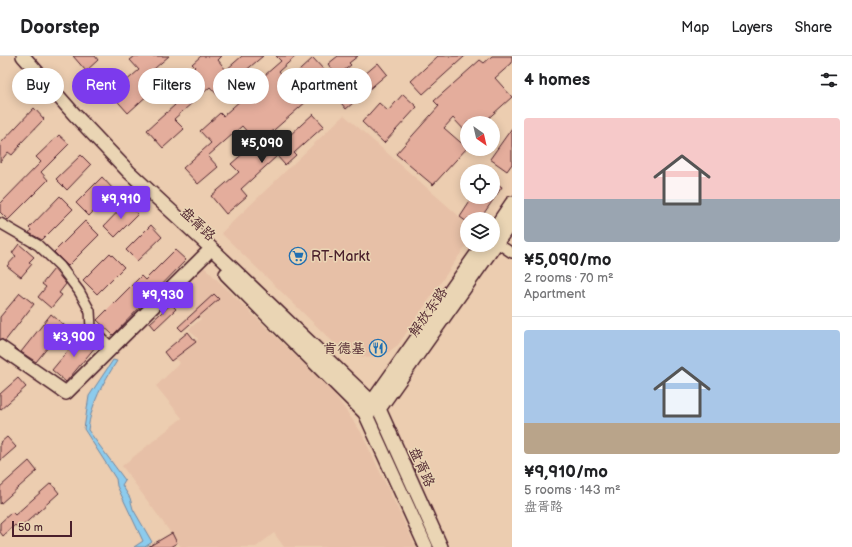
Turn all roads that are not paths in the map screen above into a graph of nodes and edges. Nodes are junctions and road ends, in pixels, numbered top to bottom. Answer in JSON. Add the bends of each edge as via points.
{"nodes":[{"id":1,"x":13,"y":56,"type":"edge"},
{"id":2,"x":23,"y":56,"type":"edge"},
{"id":3,"x":512,"y":203,"type":"edge"},
{"id":4,"x":512,"y":221,"type":"edge"},
{"id":5,"x":0,"y":223,"type":"edge"},
{"id":6,"x":500,"y":227,"type":"edge"},
{"id":7,"x":500,"y":232,"type":"edge"},
{"id":8,"x":500,"y":242,"type":"edge"},
{"id":9,"x":478,"y":252,"type":"edge"},
{"id":10,"x":484,"y":252,"type":"edge"},
{"id":11,"x":512,"y":253,"type":"edge"},
{"id":12,"x":206,"y":254,"type":"junction"},
{"id":13,"x":0,"y":347,"type":"edge"},
{"id":14,"x":112,"y":348,"type":"junction"},
{"id":15,"x":372,"y":408,"type":"junction"},
{"id":16,"x":426,"y":547,"type":"edge"},
{"id":17,"x":441,"y":547,"type":"edge"}],
"edges":[{"from":1,"to":12,"type":"main road","name":"盘胥路","via":[[112,163]]},
{"from":2,"to":15,"type":"main road","name":"盘胥路","via":[[129,172],[211,248]]},
{"from":3,"to":6,"type":"main road","name":"解放东路"},
{"from":4,"to":7,"type":"main road","name":"解放东路"},
{"from":5,"to":14,"type":"street","via":[[38,245],[60,266],[90,311],[91,328]]},
{"from":8,"to":11,"type":"street"},
{"from":9,"to":15,"type":"main road","name":"解放东路"},
{"from":10,"to":15,"type":"main road","name":"解放东路"},
{"from":12,"to":14,"type":"main road"},
{"from":12,"to":15,"type":"main road","name":"盘胥路"},
{"from":13,"to":14,"type":"main road","via":[[66,393]]},
{"from":15,"to":16,"type":"main road","name":"盘胥路"},
{"from":15,"to":17,"type":"main road","name":"盘胥路"}]}
